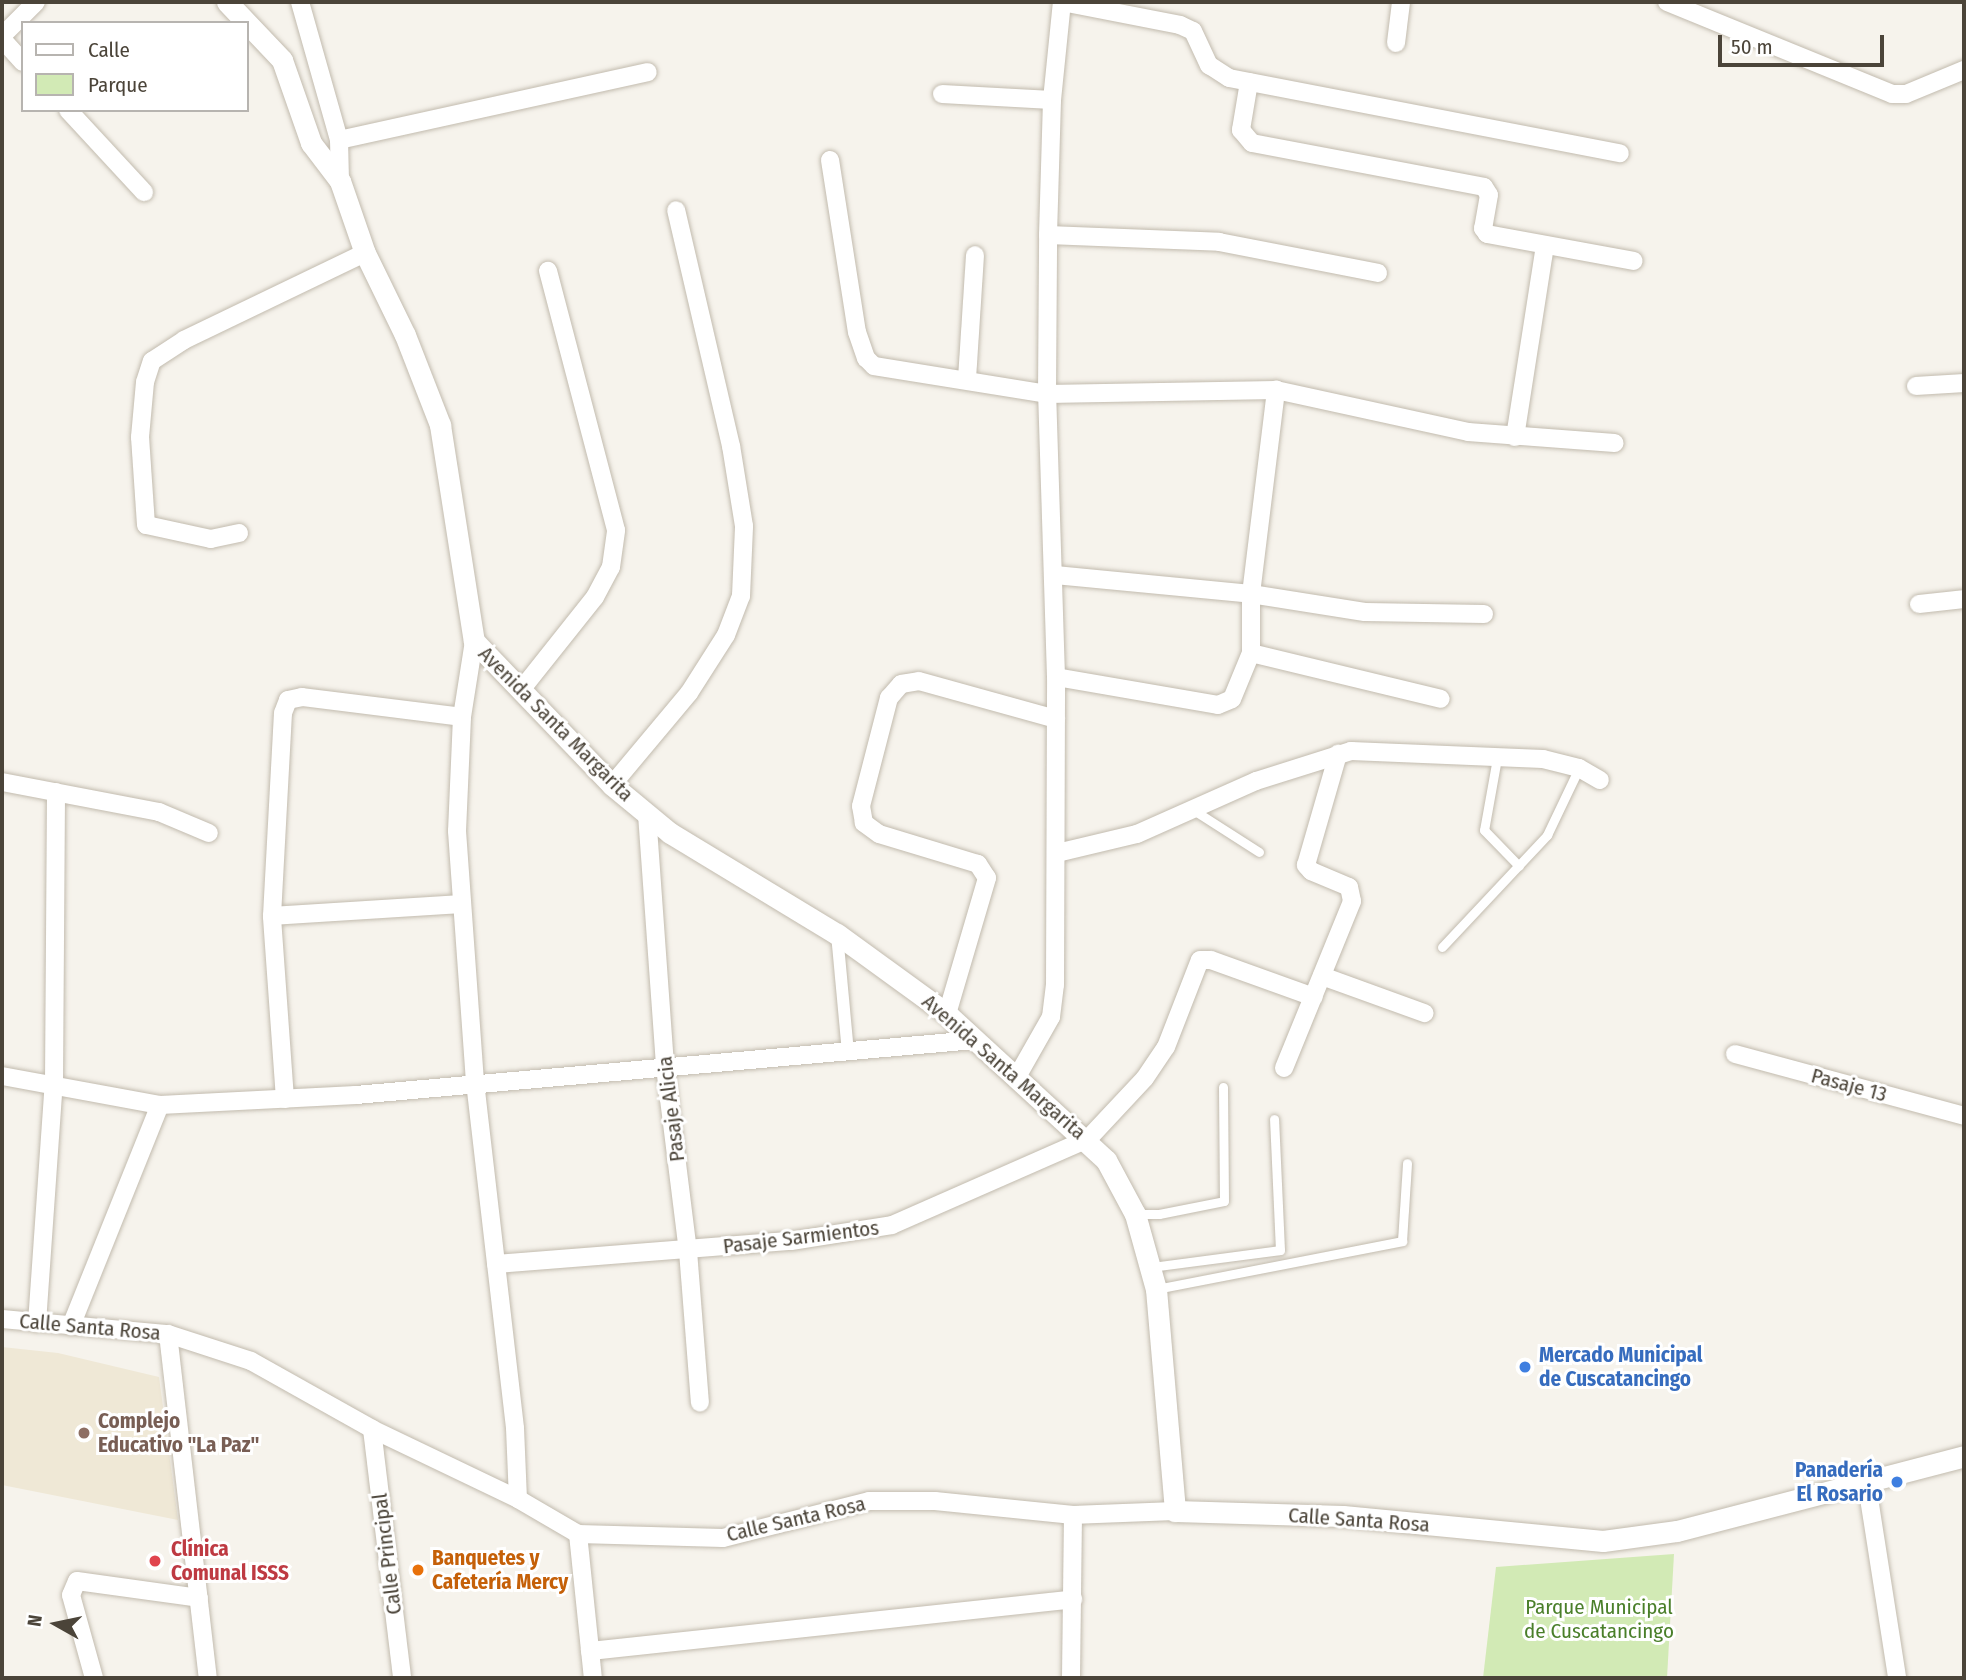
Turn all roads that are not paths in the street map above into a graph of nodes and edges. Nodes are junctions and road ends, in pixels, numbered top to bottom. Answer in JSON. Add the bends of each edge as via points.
{"nodes":[{"id":1,"x":36,"y":2,"type":"edge"},
{"id":2,"x":227,"y":2,"type":"edge"},
{"id":3,"x":300,"y":2,"type":"edge"},
{"id":4,"x":1062,"y":2,"type":"edge"},
{"id":5,"x":1401,"y":2,"type":"edge"},
{"id":6,"x":1667,"y":2,"type":"edge"},
{"id":7,"x":245,"y":21,"type":"edge"},
{"id":8,"x":248,"y":24,"type":"edge"},
{"id":9,"x":2,"y":38,"type":"edge"},
{"id":10,"x":1396,"y":43,"type":"dead end"},
{"id":11,"x":21,"y":60,"type":"edge"},
{"id":12,"x":1964,"y":70,"type":"edge"},
{"id":13,"x":648,"y":72,"type":"dead end"},
{"id":14,"x":1249,"y":82,"type":"junction"},
{"id":15,"x":942,"y":93,"type":"dead end"},
{"id":16,"x":1052,"y":100,"type":"junction"},
{"id":17,"x":70,"y":112,"type":"edge"},
{"id":18,"x":339,"y":140,"type":"junction"},
{"id":19,"x":1620,"y":153,"type":"dead end"},
{"id":20,"x":830,"y":160,"type":"dead end"},
{"id":21,"x":340,"y":181,"type":"junction"},
{"id":22,"x":144,"y":192,"type":"dead end"},
{"id":23,"x":676,"y":210,"type":"dead end"},
{"id":24,"x":1048,"y":235,"type":"junction"},
{"id":25,"x":1545,"y":245,"type":"junction"},
{"id":26,"x":366,"y":253,"type":"junction"},
{"id":27,"x":975,"y":255,"type":"dead end"},
{"id":28,"x":1634,"y":261,"type":"dead end"},
{"id":29,"x":548,"y":271,"type":"dead end"},
{"id":30,"x":1378,"y":273,"type":"dead end"},
{"id":31,"x":967,"y":379,"type":"junction"},
{"id":32,"x":1964,"y":383,"type":"edge"},
{"id":33,"x":1916,"y":386,"type":"dead end"},
{"id":34,"x":1276,"y":390,"type":"junction"},
{"id":35,"x":1047,"y":394,"type":"junction"},
{"id":36,"x":1515,"y":437,"type":"junction"},
{"id":37,"x":1615,"y":443,"type":"dead end"},
{"id":38,"x":239,"y":533,"type":"dead end"},
{"id":39,"x":1055,"y":575,"type":"junction"},
{"id":40,"x":1251,"y":594,"type":"junction"},
{"id":41,"x":1964,"y":600,"type":"edge"},
{"id":42,"x":1919,"y":604,"type":"dead end"},
{"id":43,"x":1484,"y":614,"type":"dead end"},
{"id":44,"x":474,"y":641,"type":"junction"},
{"id":45,"x":1251,"y":653,"type":"junction"},
{"id":46,"x":1056,"y":677,"type":"junction"},
{"id":47,"x":522,"y":690,"type":"junction"},
{"id":48,"x":1441,"y":699,"type":"dead end"},
{"id":49,"x":462,"y":718,"type":"junction"},
{"id":50,"x":1056,"y":719,"type":"junction"},
{"id":51,"x":1338,"y":754,"type":"junction"},
{"id":52,"x":1497,"y":758,"type":"junction"},
{"id":53,"x":1579,"y":768,"type":"junction"},
{"id":54,"x":1600,"y":780,"type":"dead end"},
{"id":55,"x":2,"y":782,"type":"edge"},
{"id":56,"x":612,"y":785,"type":"junction"},
{"id":57,"x":56,"y":792,"type":"junction"},
{"id":58,"x":1195,"y":811,"type":"junction"},
{"id":59,"x":647,"y":814,"type":"junction"},
{"id":60,"x":209,"y":833,"type":"dead end"},
{"id":61,"x":1259,"y":852,"type":"dead end"},
{"id":62,"x":1057,"y":853,"type":"junction"},
{"id":63,"x":1519,"y":866,"type":"junction"},
{"id":64,"x":461,"y":904,"type":"junction"},
{"id":65,"x":272,"y":916,"type":"junction"},
{"id":66,"x":837,"y":934,"type":"junction"},
{"id":67,"x":1441,"y":947,"type":"dead end"},
{"id":68,"x":1322,"y":975,"type":"junction"},
{"id":69,"x":1314,"y":997,"type":"junction"},
{"id":70,"x":1424,"y":1013,"type":"dead end"},
{"id":71,"x":947,"y":1014,"type":"junction"},
{"id":72,"x":975,"y":1040,"type":"junction"},
{"id":73,"x":848,"y":1052,"type":"junction"},
{"id":74,"x":1735,"y":1054,"type":"dead end"},
{"id":75,"x":664,"y":1067,"type":"junction"},
{"id":76,"x":1284,"y":1068,"type":"dead end"},
{"id":77,"x":1017,"y":1075,"type":"junction"},
{"id":78,"x":2,"y":1076,"type":"edge"},
{"id":79,"x":475,"y":1082,"type":"junction"},
{"id":80,"x":54,"y":1083,"type":"junction"},
{"id":81,"x":1223,"y":1087,"type":"dead end"},
{"id":82,"x":285,"y":1099,"type":"junction"},
{"id":83,"x":160,"y":1105,"type":"junction"},
{"id":84,"x":1964,"y":1116,"type":"edge"},
{"id":85,"x":1274,"y":1119,"type":"dead end"},
{"id":86,"x":1088,"y":1139,"type":"junction"},
{"id":87,"x":1407,"y":1163,"type":"dead end"},
{"id":88,"x":1135,"y":1213,"type":"junction"},
{"id":89,"x":688,"y":1251,"type":"junction"},
{"id":90,"x":496,"y":1264,"type":"junction"},
{"id":91,"x":1151,"y":1267,"type":"junction"},
{"id":92,"x":1156,"y":1289,"type":"junction"},
{"id":93,"x":2,"y":1319,"type":"edge"},
{"id":94,"x":37,"y":1323,"type":"junction"},
{"id":95,"x":71,"y":1326,"type":"junction"},
{"id":96,"x":168,"y":1334,"type":"junction"},
{"id":97,"x":700,"y":1403,"type":"dead end"},
{"id":98,"x":372,"y":1429,"type":"junction"},
{"id":99,"x":1964,"y":1456,"type":"edge"},
{"id":100,"x":1866,"y":1479,"type":"junction"},
{"id":101,"x":518,"y":1499,"type":"junction"},
{"id":102,"x":1175,"y":1511,"type":"junction"},
{"id":103,"x":1073,"y":1515,"type":"junction"},
{"id":104,"x":578,"y":1534,"type":"junction"},
{"id":105,"x":199,"y":1598,"type":"junction"},
{"id":106,"x":1073,"y":1599,"type":"junction"},
{"id":107,"x":590,"y":1651,"type":"junction"},
{"id":108,"x":94,"y":1678,"type":"edge"},
{"id":109,"x":208,"y":1678,"type":"edge"},
{"id":110,"x":402,"y":1678,"type":"edge"},
{"id":111,"x":593,"y":1678,"type":"edge"},
{"id":112,"x":1072,"y":1678,"type":"edge"},
{"id":113,"x":1896,"y":1678,"type":"edge"}],
"edges":[{"from":1,"to":9,"type":"street"},
{"from":2,"to":7,"type":"street","name":"Avenida Santa Margarita"},
{"from":3,"to":18,"type":"street"},
{"from":4,"to":14,"type":"street","via":[[1181,25],[1193,31],[1218,74]]},
{"from":4,"to":16,"type":"street"},
{"from":5,"to":10,"type":"street"},
{"from":6,"to":12,"type":"street","via":[[1892,94],[1906,94]]},
{"from":8,"to":21,"type":"street","name":"Avenida Santa Margarita","via":[[282,60],[311,143]]},
{"from":9,"to":11,"type":"street"},
{"from":13,"to":18,"type":"street"},
{"from":14,"to":19,"type":"street"},
{"from":14,"to":25,"type":"street","via":[[1241,130],[1252,143],[1484,187],[1489,195],[1483,228],[1487,234]]},
{"from":15,"to":16,"type":"street"},
{"from":16,"to":24,"type":"street"},
{"from":17,"to":22,"type":"street"},
{"from":18,"to":21,"type":"street"},
{"from":20,"to":31,"type":"street","via":[[847,281],[866,358],[885,369]]},
{"from":21,"to":26,"type":"street","name":"Avenida Santa Margarita"},
{"from":23,"to":56,"type":"street","via":[[731,446],[744,526],[741,596],[726,635],[689,693]]},
{"from":24,"to":30,"type":"street","via":[[1219,242]]},
{"from":24,"to":35,"type":"street"},
{"from":25,"to":28,"type":"street"},
{"from":25,"to":36,"type":"street"},
{"from":26,"to":38,"type":"street","via":[[184,340],[152,361],[145,382],[140,437],[146,525],[211,539]]},
{"from":26,"to":44,"type":"street","name":"Avenida Santa Margarita","via":[[440,425]]},
{"from":27,"to":31,"type":"street"},
{"from":29,"to":47,"type":"street","via":[[616,530],[611,567],[595,597]]},
{"from":31,"to":35,"type":"street"},
{"from":32,"to":33,"type":"street"},
{"from":34,"to":35,"type":"street"},
{"from":34,"to":36,"type":"street","via":[[1468,432]]},
{"from":34,"to":40,"type":"street"},
{"from":35,"to":39,"type":"street"},
{"from":36,"to":37,"type":"street"},
{"from":39,"to":40,"type":"street"},
{"from":39,"to":46,"type":"street"},
{"from":40,"to":43,"type":"street","via":[[1365,612]]},
{"from":40,"to":45,"type":"street"},
{"from":41,"to":42,"type":"street"},
{"from":44,"to":47,"type":"street","name":"Avenida Santa Margarita"},
{"from":44,"to":49,"type":"street"},
{"from":45,"to":46,"type":"street","via":[[1226,704]]},
{"from":45,"to":48,"type":"street"},
{"from":46,"to":50,"type":"street"},
{"from":47,"to":56,"type":"street","name":"Avenida Santa Margarita"},
{"from":49,"to":64,"type":"street","via":[[457,831]]},
{"from":49,"to":65,"type":"street","via":[[302,697],[288,700],[283,713]]},
{"from":50,"to":62,"type":"street"},
{"from":50,"to":71,"type":"street","via":[[919,681],[901,684],[889,698],[861,806],[864,822],[878,834],[978,864],[987,878]]},
{"from":51,"to":52,"type":"street","via":[[1379,750]]},
{"from":51,"to":58,"type":"street","via":[[1256,781]]},
{"from":51,"to":68,"type":"street","via":[[1306,865],[1349,887],[1353,896]]},
{"from":52,"to":53,"type":"street","via":[[1543,758]]},
{"from":52,"to":63,"type":"lane","via":[[1484,830]]},
{"from":53,"to":54,"type":"street"},
{"from":53,"to":63,"type":"lane","via":[[1556,822]]},
{"from":55,"to":57,"type":"street"},
{"from":56,"to":59,"type":"street","name":"Avenida Santa Margarita"},
{"from":57,"to":60,"type":"street","via":[[159,813]]},
{"from":57,"to":80,"type":"street"},
{"from":58,"to":61,"type":"lane"},
{"from":58,"to":62,"type":"street","via":[[1137,834]]},
{"from":59,"to":66,"type":"street","name":"Avenida Santa Margarita"},
{"from":59,"to":75,"type":"street","name":"Pasaje Alicia"},
{"from":62,"to":77,"type":"street","via":[[1051,1017]]},
{"from":63,"to":67,"type":"lane"},
{"from":64,"to":65,"type":"street"},
{"from":64,"to":79,"type":"street"},
{"from":65,"to":82,"type":"street"},
{"from":66,"to":71,"type":"street","name":"Avenida Santa Margarita"},
{"from":66,"to":73,"type":"street"},
{"from":68,"to":69,"type":"street"},
{"from":68,"to":70,"type":"street"},
{"from":69,"to":76,"type":"street"},
{"from":69,"to":86,"type":"street","via":[[1200,960],[1166,1047],[1145,1078]]},
{"from":71,"to":72,"type":"street","name":"Avenida Santa Margarita"},
{"from":72,"to":73,"type":"street"},
{"from":72,"to":77,"type":"street","name":"Avenida Santa Margarita"},
{"from":73,"to":75,"type":"street"},
{"from":74,"to":84,"type":"street","name":"Pasaje 13"},
{"from":75,"to":79,"type":"street"},
{"from":75,"to":89,"type":"street","name":"Pasaje Alicia"},
{"from":77,"to":86,"type":"street","name":"Avenida Santa Margarita"},
{"from":78,"to":80,"type":"street"},
{"from":79,"to":82,"type":"street"},
{"from":79,"to":90,"type":"street"},
{"from":80,"to":83,"type":"street"},
{"from":80,"to":94,"type":"street"},
{"from":81,"to":88,"type":"lane","via":[[1224,1201],[1159,1214]]},
{"from":82,"to":83,"type":"street"},
{"from":83,"to":95,"type":"street"},
{"from":85,"to":91,"type":"lane","via":[[1280,1250]]},
{"from":86,"to":88,"type":"street","name":"Avenida Santa Margarita","via":[[1106,1160]]},
{"from":86,"to":89,"type":"street","name":"Pasaje Sarmientos","via":[[892,1225]]},
{"from":87,"to":92,"type":"lane","via":[[1402,1241]]},
{"from":88,"to":91,"type":"street","name":"Avenida Santa Margarita"},
{"from":89,"to":90,"type":"street","name":"Pasaje Sarmientos"},
{"from":89,"to":97,"type":"street","name":"Pasaje Alicia"},
{"from":90,"to":101,"type":"street","via":[[515,1429]]},
{"from":91,"to":92,"type":"street","name":"Avenida Santa Margarita"},
{"from":92,"to":102,"type":"street","name":"Avenida Santa Margarita"},
{"from":93,"to":94,"type":"street","name":"Calle Santa Rosa"},
{"from":94,"to":95,"type":"street","name":"Calle Santa Rosa"},
{"from":95,"to":96,"type":"street","name":"Calle Santa Rosa"},
{"from":96,"to":98,"type":"street","name":"Calle Santa Rosa","via":[[251,1361]]},
{"from":96,"to":105,"type":"street"},
{"from":98,"to":101,"type":"street","name":"Calle Santa Rosa"},
{"from":98,"to":110,"type":"street","name":"Calle Principal"},
{"from":99,"to":100,"type":"street","name":"Calle Santa Rosa"},
{"from":100,"to":102,"type":"street","name":"Calle Santa Rosa","via":[[1677,1531],[1602,1541],[1343,1516]]},
{"from":100,"to":113,"type":"street"},
{"from":101,"to":104,"type":"street","name":"Calle Santa Rosa"},
{"from":102,"to":103,"type":"street","name":"Calle Santa Rosa"},
{"from":103,"to":104,"type":"street","name":"Calle Santa Rosa","via":[[936,1501],[869,1500],[723,1538]]},
{"from":103,"to":106,"type":"street"},
{"from":104,"to":107,"type":"street"},
{"from":105,"to":108,"type":"street","via":[[77,1581],[71,1595]]},
{"from":105,"to":109,"type":"street"},
{"from":106,"to":107,"type":"street"},
{"from":106,"to":112,"type":"street"},
{"from":107,"to":111,"type":"street"}]}
